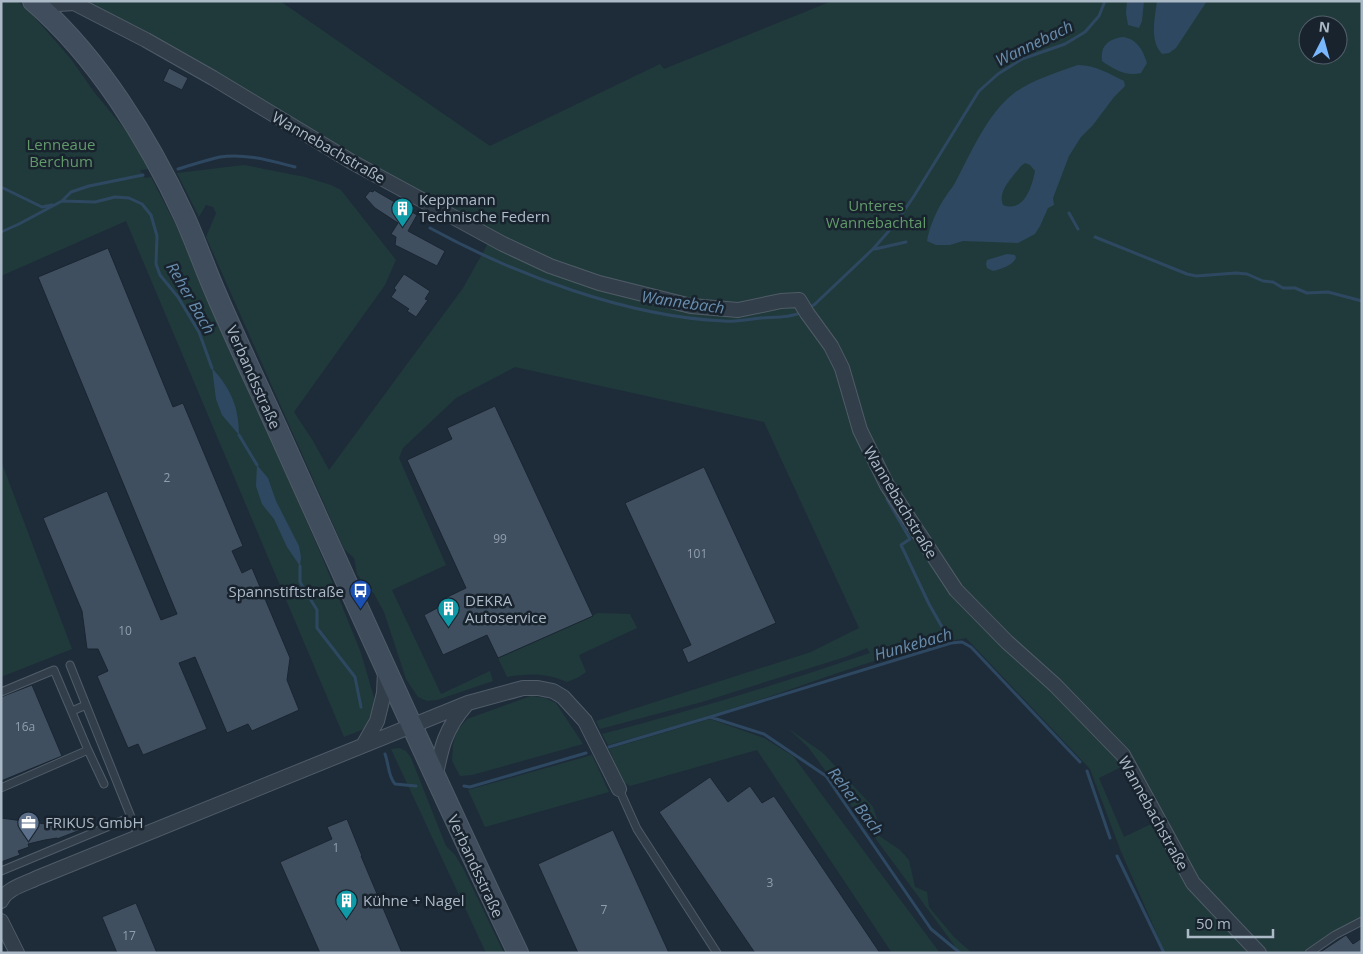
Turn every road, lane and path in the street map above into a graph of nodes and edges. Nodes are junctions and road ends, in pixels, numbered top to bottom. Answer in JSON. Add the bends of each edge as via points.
{"nodes":[{"id":1,"x":38,"y":6,"type":"edge"},
{"id":2,"x":70,"y":665,"type":"dead end"},
{"id":3,"x":386,"y":669,"type":"junction"},
{"id":4,"x":1,"y":692,"type":"edge"},
{"id":5,"x":468,"y":703,"type":"junction"},
{"id":6,"x":86,"y":705,"type":"junction"},
{"id":7,"x":72,"y":711,"type":"junction"},
{"id":8,"x":411,"y":726,"type":"junction"},
{"id":9,"x":364,"y":744,"type":"junction"},
{"id":10,"x":88,"y":750,"type":"junction"},
{"id":11,"x":435,"y":779,"type":"junction"},
{"id":12,"x":104,"y":784,"type":"dead end"},
{"id":13,"x":1,"y":788,"type":"edge"},
{"id":14,"x":619,"y":789,"type":"joint"},
{"id":15,"x":131,"y":818,"type":"junction"},
{"id":16,"x":139,"y":838,"type":"junction"},
{"id":17,"x":1,"y":871,"type":"edge"},
{"id":18,"x":1,"y":901,"type":"edge"},
{"id":19,"x":1,"y":921,"type":"edge"},
{"id":20,"x":1362,"y":921,"type":"edge"},
{"id":21,"x":17,"y":953,"type":"edge"},
{"id":22,"x":518,"y":953,"type":"edge"},
{"id":23,"x":717,"y":953,"type":"edge"},
{"id":24,"x":1259,"y":953,"type":"edge"},
{"id":25,"x":1310,"y":953,"type":"edge"}],
"edges":[{"from":1,"to":3,"type":"main road","name":"Verbandsstraße","via":[[92,62],[139,129],[180,206]]},
{"from":1,"to":24,"type":"street","name":"Wannebachstraße","via":[[74,3],[213,78],[352,162],[550,266],[599,283],[691,306],[738,310],[799,300],[842,368],[860,430],[887,485],[956,590],[1123,755],[1193,882]]},
{"from":2,"to":6,"type":"lane"},
{"from":3,"to":8,"type":"main road","name":"Verbandsstraße"},
{"from":3,"to":9,"type":"street","via":[[377,721]]},
{"from":4,"to":7,"type":"lane","via":[[54,670]]},
{"from":5,"to":8,"type":"street"},
{"from":5,"to":11,"type":"street","via":[[456,716],[442,744]]},
{"from":5,"to":14,"type":"street","via":[[522,688],[553,691],[564,697],[585,721]]},
{"from":6,"to":7,"type":"lane"},
{"from":6,"to":15,"type":"lane"},
{"from":7,"to":10,"type":"lane"},
{"from":8,"to":9,"type":"street"},
{"from":8,"to":11,"type":"main road","name":"Verbandsstraße"},
{"from":9,"to":16,"type":"street"},
{"from":10,"to":12,"type":"lane"},
{"from":10,"to":13,"type":"lane"},
{"from":11,"to":22,"type":"main road","name":"Verbandsstraße"},
{"from":14,"to":23,"type":"lane","via":[[637,829]]},
{"from":15,"to":16,"type":"lane"},
{"from":15,"to":17,"type":"lane"},
{"from":16,"to":18,"type":"street","via":[[14,889]]},
{"from":19,"to":21,"type":"street"},
{"from":20,"to":25,"type":"lane"}]}
